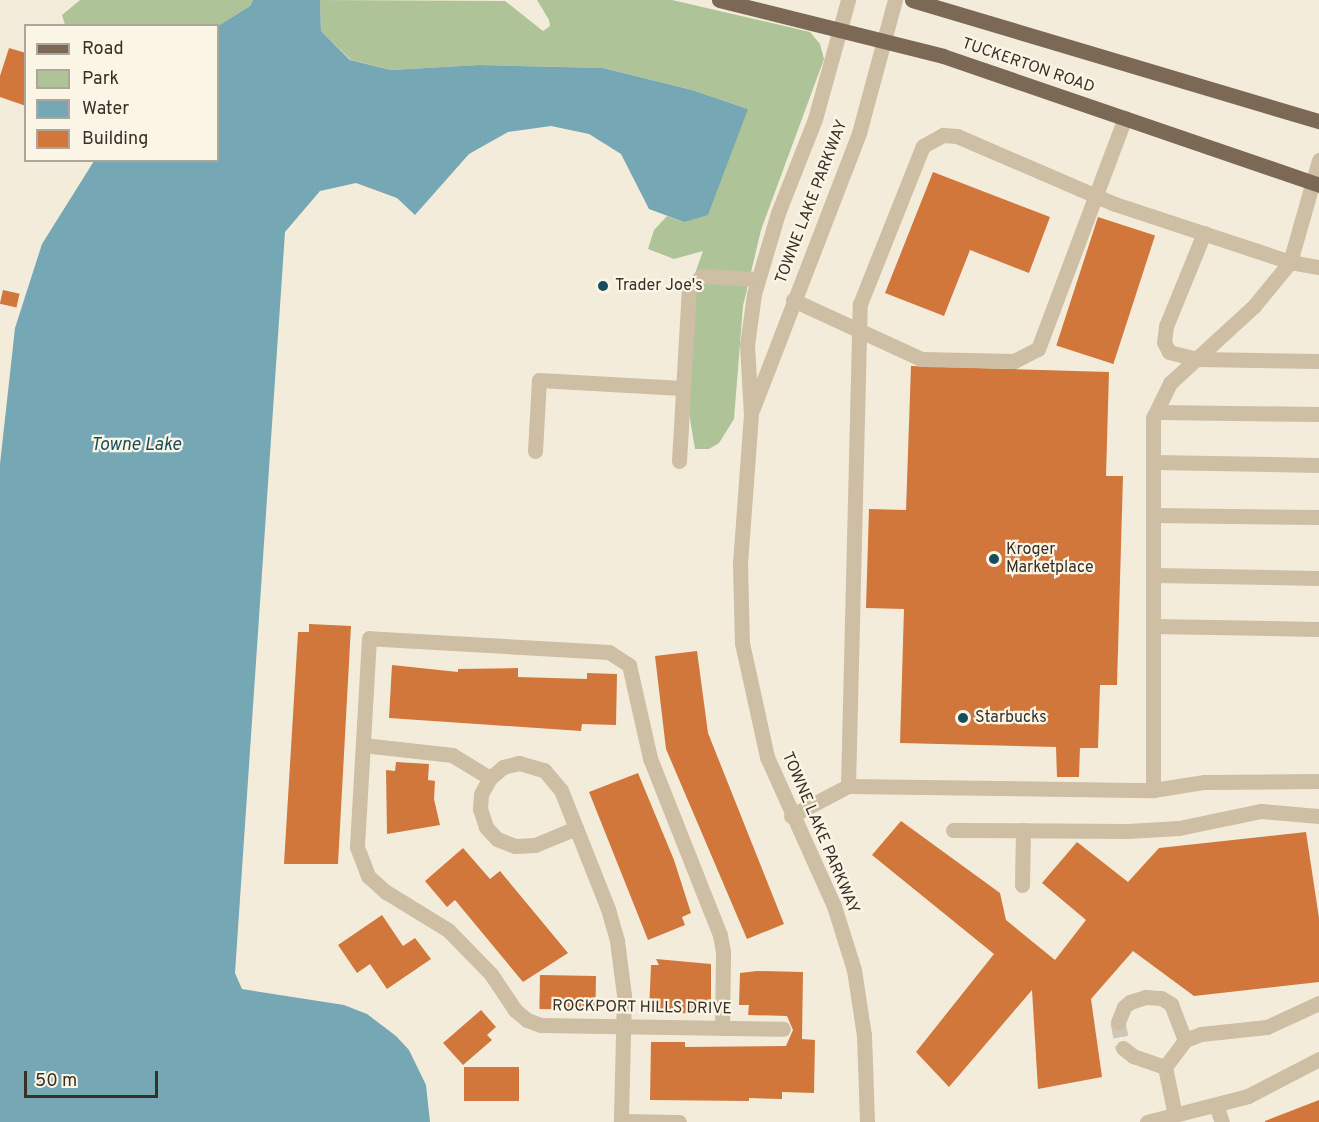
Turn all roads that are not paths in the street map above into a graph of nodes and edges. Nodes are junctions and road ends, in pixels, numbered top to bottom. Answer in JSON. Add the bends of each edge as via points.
{"nodes":[{"id":1,"x":719,"y":0,"type":"edge"},
{"id":2,"x":848,"y":0,"type":"edge"},
{"id":3,"x":895,"y":0,"type":"edge"},
{"id":4,"x":912,"y":0,"type":"edge"},
{"id":5,"x":841,"y":28,"type":"junction"},
{"id":6,"x":886,"y":40,"type":"junction"},
{"id":7,"x":1125,"y":118,"type":"junction"},
{"id":8,"x":1319,"y":121,"type":"edge"},
{"id":9,"x":1319,"y":160,"type":"edge"},
{"id":10,"x":1317,"y":184,"type":"edge"},
{"id":11,"x":1096,"y":194,"type":"junction"},
{"id":12,"x":1204,"y":233,"type":"junction"},
{"id":13,"x":1290,"y":262,"type":"junction"},
{"id":14,"x":1319,"y":267,"type":"edge"},
{"id":15,"x":758,"y":279,"type":"junction"},
{"id":16,"x":793,"y":300,"type":"junction"},
{"id":17,"x":858,"y":332,"type":"junction"},
{"id":18,"x":1197,"y":359,"type":"junction"},
{"id":19,"x":1319,"y":362,"type":"edge"},
{"id":20,"x":682,"y":388,"type":"junction"},
{"id":21,"x":1156,"y":412,"type":"junction"},
{"id":22,"x":751,"y":414,"type":"junction"},
{"id":23,"x":1319,"y":414,"type":"edge"},
{"id":24,"x":535,"y":451,"type":"dead end"},
{"id":25,"x":679,"y":461,"type":"dead end"},
{"id":26,"x":1153,"y":462,"type":"junction"},
{"id":27,"x":1319,"y":465,"type":"edge"},
{"id":28,"x":1153,"y":515,"type":"junction"},
{"id":29,"x":1319,"y":517,"type":"edge"},
{"id":30,"x":1153,"y":575,"type":"junction"},
{"id":31,"x":1319,"y":578,"type":"edge"},
{"id":32,"x":1153,"y":626,"type":"junction"},
{"id":33,"x":1319,"y":629,"type":"edge"},
{"id":34,"x":363,"y":745,"type":"junction"},
{"id":35,"x":490,"y":778,"type":"junction"},
{"id":36,"x":1319,"y":781,"type":"edge"},
{"id":37,"x":848,"y":786,"type":"junction"},
{"id":38,"x":1153,"y":790,"type":"junction"},
{"id":39,"x":791,"y":816,"type":"junction"},
{"id":40,"x":1319,"y":816,"type":"edge"},
{"id":41,"x":576,"y":828,"type":"junction"},
{"id":42,"x":953,"y":830,"type":"dead end"},
{"id":43,"x":1023,"y":830,"type":"junction"},
{"id":44,"x":1022,"y":885,"type":"dead end"},
{"id":45,"x":1319,"y":1003,"type":"edge"},
{"id":46,"x":1118,"y":1022,"type":"dead end"},
{"id":47,"x":623,"y":1026,"type":"junction"},
{"id":48,"x":722,"y":1028,"type":"junction"},
{"id":49,"x":783,"y":1029,"type":"dead end"},
{"id":50,"x":1185,"y":1040,"type":"junction"},
{"id":51,"x":1123,"y":1048,"type":"dead end"},
{"id":52,"x":1319,"y":1059,"type":"edge"},
{"id":53,"x":1166,"y":1067,"type":"junction"},
{"id":54,"x":1216,"y":1105,"type":"junction"},
{"id":55,"x":1180,"y":1117,"type":"edge"},
{"id":56,"x":621,"y":1121,"type":"edge"},
{"id":57,"x":679,"y":1122,"type":"edge"},
{"id":58,"x":867,"y":1122,"type":"edge"},
{"id":59,"x":1148,"y":1122,"type":"edge"},
{"id":60,"x":1222,"y":1122,"type":"edge"}],
"edges":[{"from":1,"to":5,"type":"main road","name":"TUCKERTON ROAD"},
{"from":2,"to":5,"type":"street","name":"TOWNE LAKE PARKWAY"},
{"from":3,"to":6,"type":"street","name":"TOWNE LAKE PARKWAY"},
{"from":4,"to":8,"type":"main road","name":"TUCKERTON ROAD"},
{"from":5,"to":6,"type":"main road","name":"TUCKERTON ROAD"},
{"from":5,"to":15,"type":"street","name":"TOWNE LAKE PARKWAY","via":[[815,119],[778,213]]},
{"from":6,"to":7,"type":"main road","name":"TUCKERTON ROAD"},
{"from":6,"to":16,"type":"street","name":"TOWNE LAKE PARKWAY","via":[[859,133]]},
{"from":7,"to":10,"type":"main road","name":"TUCKERTON ROAD"},
{"from":7,"to":11,"type":"street"},
{"from":9,"to":10,"type":"street"},
{"from":10,"to":13,"type":"street"},
{"from":11,"to":12,"type":"street"},
{"from":11,"to":17,"type":"street","via":[[1038,349],[1014,362],[921,359]]},
{"from":11,"to":17,"type":"street","via":[[957,136],[942,135],[930,141],[924,146],[860,304]]},
{"from":12,"to":13,"type":"street"},
{"from":12,"to":18,"type":"street","via":[[1164,342],[1169,352]]},
{"from":13,"to":14,"type":"street"},
{"from":13,"to":18,"type":"street","via":[[1254,306]]},
{"from":15,"to":20,"type":"street","via":[[702,276],[689,288]]},
{"from":15,"to":22,"type":"street","name":"TOWNE LAKE PARKWAY","via":[[747,345]]},
{"from":16,"to":17,"type":"street"},
{"from":16,"to":22,"type":"street","name":"TOWNE LAKE PARKWAY"},
{"from":17,"to":37,"type":"street"},
{"from":18,"to":19,"type":"street"},
{"from":18,"to":21,"type":"street","via":[[1170,383]]},
{"from":20,"to":24,"type":"street","via":[[539,380]]},
{"from":20,"to":25,"type":"street"},
{"from":21,"to":23,"type":"street"},
{"from":21,"to":26,"type":"street"},
{"from":22,"to":39,"type":"street","name":"TOWNE LAKE PARKWAY","via":[[740,563],[741,643],[767,757]]},
{"from":26,"to":27,"type":"street"},
{"from":26,"to":28,"type":"street"},
{"from":28,"to":29,"type":"street"},
{"from":28,"to":30,"type":"street"},
{"from":30,"to":31,"type":"street"},
{"from":30,"to":32,"type":"street"},
{"from":32,"to":33,"type":"street"},
{"from":32,"to":38,"type":"street"},
{"from":34,"to":35,"type":"street","via":[[452,755]]},
{"from":34,"to":47,"type":"street","name":"ROCKPORT HILLS DRIVE","via":[[357,847],[368,876],[386,892],[448,930],[491,974],[515,1010],[527,1020],[541,1024]]},
{"from":34,"to":48,"type":"street","name":"ROCKPORT HILLS DRIVE","via":[[369,638],[609,652],[629,665],[650,758],[720,935]]},
{"from":35,"to":41,"type":"street","via":[[503,767],[519,763],[544,770],[561,790]]},
{"from":35,"to":41,"type":"street","via":[[481,794],[480,812],[497,839],[515,846],[535,845]]},
{"from":36,"to":38,"type":"street","via":[[1204,782]]},
{"from":37,"to":38,"type":"street"},
{"from":37,"to":39,"type":"street"},
{"from":39,"to":58,"type":"street","name":"TOWNE LAKE PARKWAY","via":[[834,906],[854,970],[864,1035]]},
{"from":40,"to":43,"type":"street","via":[[1261,811],[1179,828]]},
{"from":41,"to":47,"type":"street","via":[[617,941]]},
{"from":42,"to":43,"type":"street"},
{"from":43,"to":44,"type":"street"},
{"from":45,"to":50,"type":"street","via":[[1267,1027],[1201,1034]]},
{"from":46,"to":50,"type":"street","via":[[1130,1002],[1145,997],[1161,998],[1171,1004]]},
{"from":47,"to":48,"type":"street","name":"ROCKPORT HILLS DRIVE"},
{"from":47,"to":56,"type":"street"},
{"from":48,"to":49,"type":"street","name":"ROCKPORT HILLS DRIVE"},
{"from":50,"to":53,"type":"street"},
{"from":51,"to":53,"type":"street","via":[[1133,1056]]},
{"from":52,"to":54,"type":"street","via":[[1248,1096]]},
{"from":53,"to":55,"type":"street"},
{"from":54,"to":55,"type":"street"},
{"from":54,"to":60,"type":"street"},
{"from":55,"to":59,"type":"street"},
{"from":56,"to":57,"type":"street"}]}
